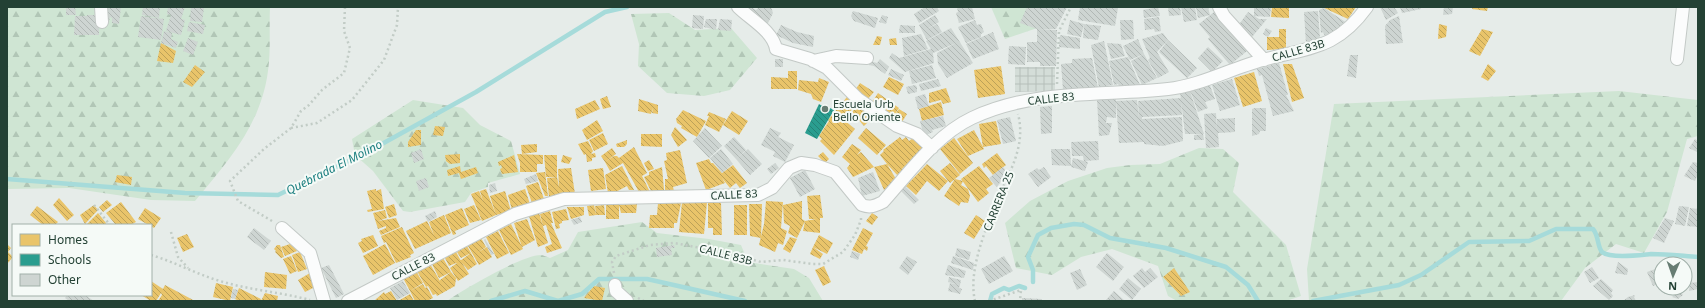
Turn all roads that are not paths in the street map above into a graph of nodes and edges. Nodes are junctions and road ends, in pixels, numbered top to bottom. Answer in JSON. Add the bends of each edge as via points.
{"nodes":[{"id":1,"x":100,"y":7,"type":"edge"},
{"id":2,"x":738,"y":7,"type":"edge"},
{"id":3,"x":1219,"y":7,"type":"edge"},
{"id":4,"x":1367,"y":7,"type":"edge"},
{"id":5,"x":1683,"y":7,"type":"edge"},
{"id":6,"x":102,"y":22,"type":"dead end"},
{"id":7,"x":867,"y":58,"type":"dead end"},
{"id":8,"x":1677,"y":59,"type":"dead end"},
{"id":9,"x":1264,"y":60,"type":"junction"},
{"id":10,"x":813,"y":61,"type":"junction"},
{"id":11,"x":932,"y":148,"type":"junction"},
{"id":12,"x":282,"y":228,"type":"road end"},
{"id":13,"x":615,"y":285,"type":"dead end"},
{"id":14,"x":324,"y":301,"type":"edge"},
{"id":15,"x":349,"y":301,"type":"edge"},
{"id":16,"x":627,"y":301,"type":"edge"}],
"edges":[{"from":1,"to":6,"type":"street"},
{"from":2,"to":10,"type":"street","via":[[767,33],[776,49]]},
{"from":3,"to":9,"type":"street","via":[[1224,16]]},
{"from":4,"to":9,"type":"street","name":"CALLE 83B","via":[[1355,23],[1334,40],[1298,53]]},
{"from":5,"to":8,"type":"street"},
{"from":7,"to":10,"type":"street","via":[[836,56]]},
{"from":9,"to":11,"type":"street","name":"CALLE 83","via":[[1170,89],[1058,96],[1015,102],[972,118],[951,131]]},
{"from":10,"to":11,"type":"street","via":[[827,68],[858,99],[897,126],[917,134]]},
{"from":11,"to":15,"type":"street","name":"CALLE 83","via":[[883,202],[868,207],[862,204],[835,172],[801,163],[789,168],[772,188],[758,195],[564,199],[515,214]]},
{"from":12,"to":14,"type":"street","via":[[310,253]]},
{"from":13,"to":16,"type":"street","via":[[616,291]]}]}
